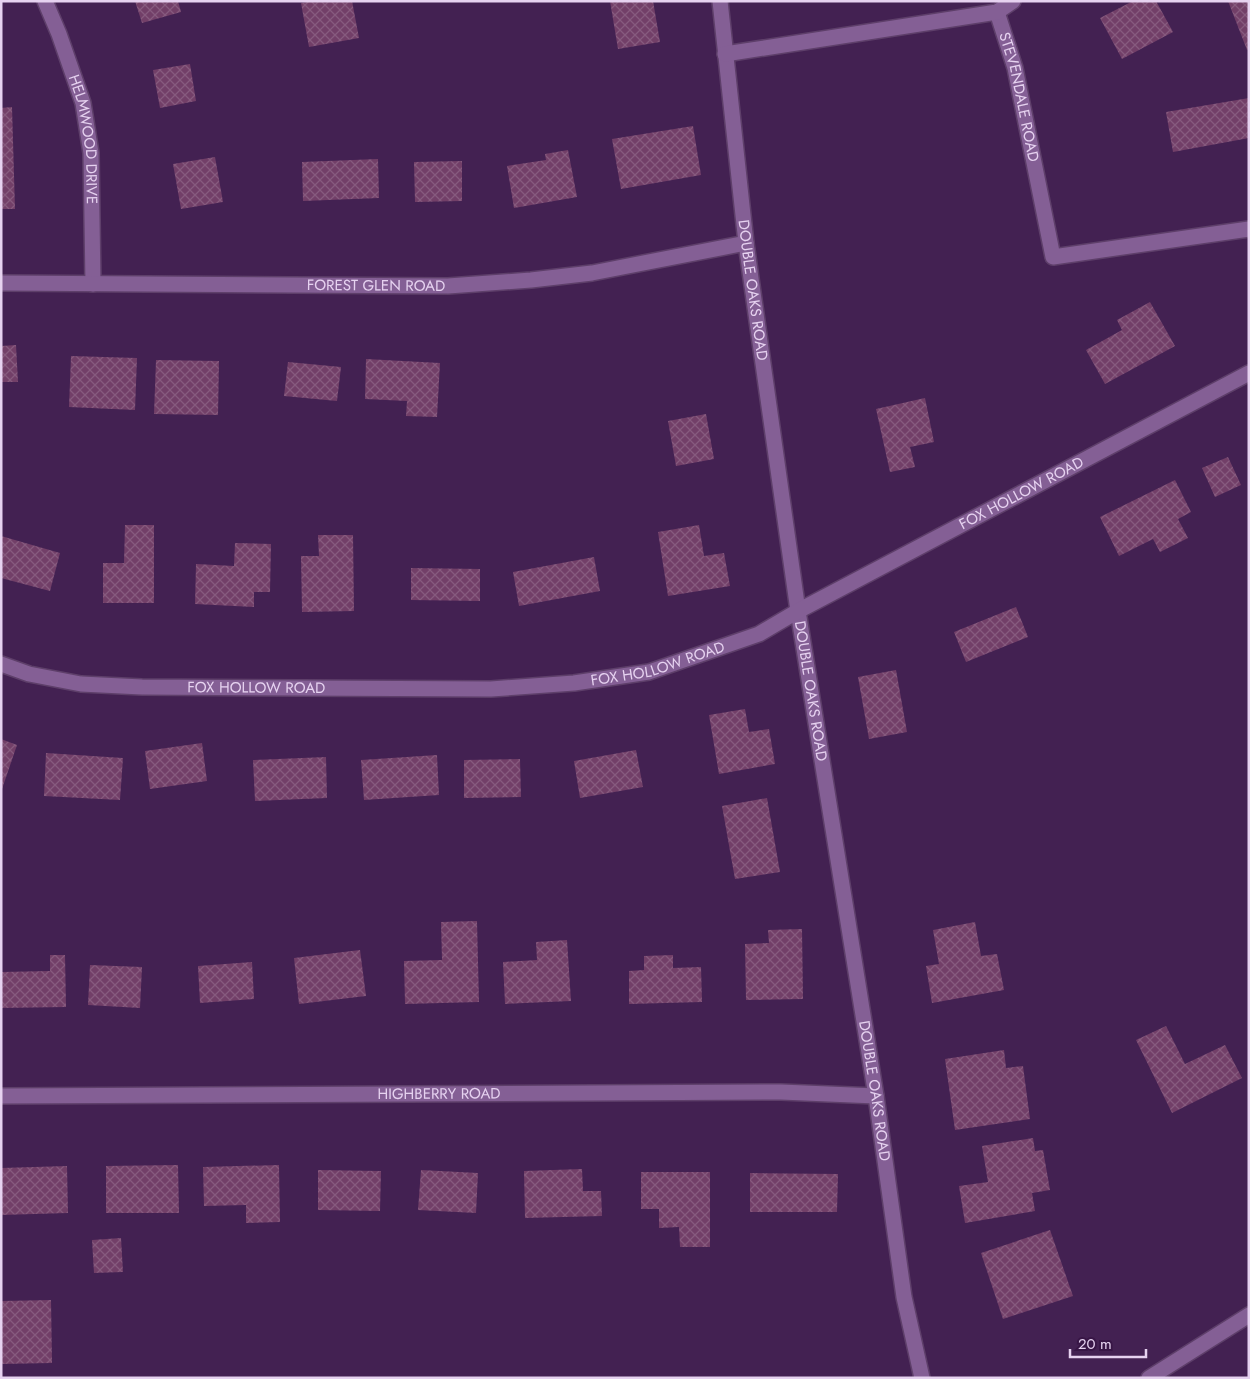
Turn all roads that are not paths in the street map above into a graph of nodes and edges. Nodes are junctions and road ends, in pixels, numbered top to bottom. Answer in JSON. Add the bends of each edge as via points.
{"nodes":[{"id":1,"x":45,"y":1,"type":"edge"},
{"id":2,"x":720,"y":1,"type":"edge"},
{"id":3,"x":1012,"y":1,"type":"edge"},
{"id":4,"x":997,"y":12,"type":"junction"},
{"id":5,"x":725,"y":54,"type":"junction"},
{"id":6,"x":1249,"y":229,"type":"edge"},
{"id":7,"x":746,"y":243,"type":"junction"},
{"id":8,"x":1,"y":283,"type":"edge"},
{"id":9,"x":93,"y":284,"type":"junction"},
{"id":10,"x":1249,"y":373,"type":"edge"},
{"id":11,"x":798,"y":611,"type":"junction"},
{"id":12,"x":1,"y":664,"type":"edge"},
{"id":13,"x":1,"y":1096,"type":"edge"},
{"id":14,"x":876,"y":1096,"type":"junction"},
{"id":15,"x":1249,"y":1315,"type":"edge"},
{"id":16,"x":922,"y":1378,"type":"edge"},
{"id":17,"x":1149,"y":1378,"type":"edge"}],
"edges":[{"from":1,"to":9,"type":"street","name":"HELMWOOD DRIVE","via":[[83,103],[91,153]]},
{"from":2,"to":5,"type":"street","name":"DOUBLE OAKS ROAD"},
{"from":3,"to":4,"type":"street"},
{"from":4,"to":5,"type":"street","name":"STEVENDALE ROAD"},
{"from":4,"to":6,"type":"street","name":"STEVENDALE ROAD","via":[[1015,68],[1053,257]]},
{"from":5,"to":7,"type":"street","name":"DOUBLE OAKS ROAD"},
{"from":7,"to":9,"type":"street","name":"FOREST GLEN ROAD","via":[[531,280],[466,284]]},
{"from":7,"to":11,"type":"street","name":"DOUBLE OAKS ROAD"},
{"from":8,"to":9,"type":"street","name":"FOREST GLEN ROAD"},
{"from":10,"to":11,"type":"street","name":"FOX HOLLOW ROAD"},
{"from":11,"to":12,"type":"street","name":"FOX HOLLOW ROAD","via":[[759,634],[649,672],[574,683],[491,689],[81,684],[29,674]]},
{"from":11,"to":14,"type":"street","name":"DOUBLE OAKS ROAD"},
{"from":13,"to":14,"type":"street","name":"HIGHBERRY ROAD","via":[[781,1092]]},
{"from":14,"to":16,"type":"street","name":"DOUBLE OAKS ROAD","via":[[904,1297]]},
{"from":15,"to":17,"type":"street"}]}
